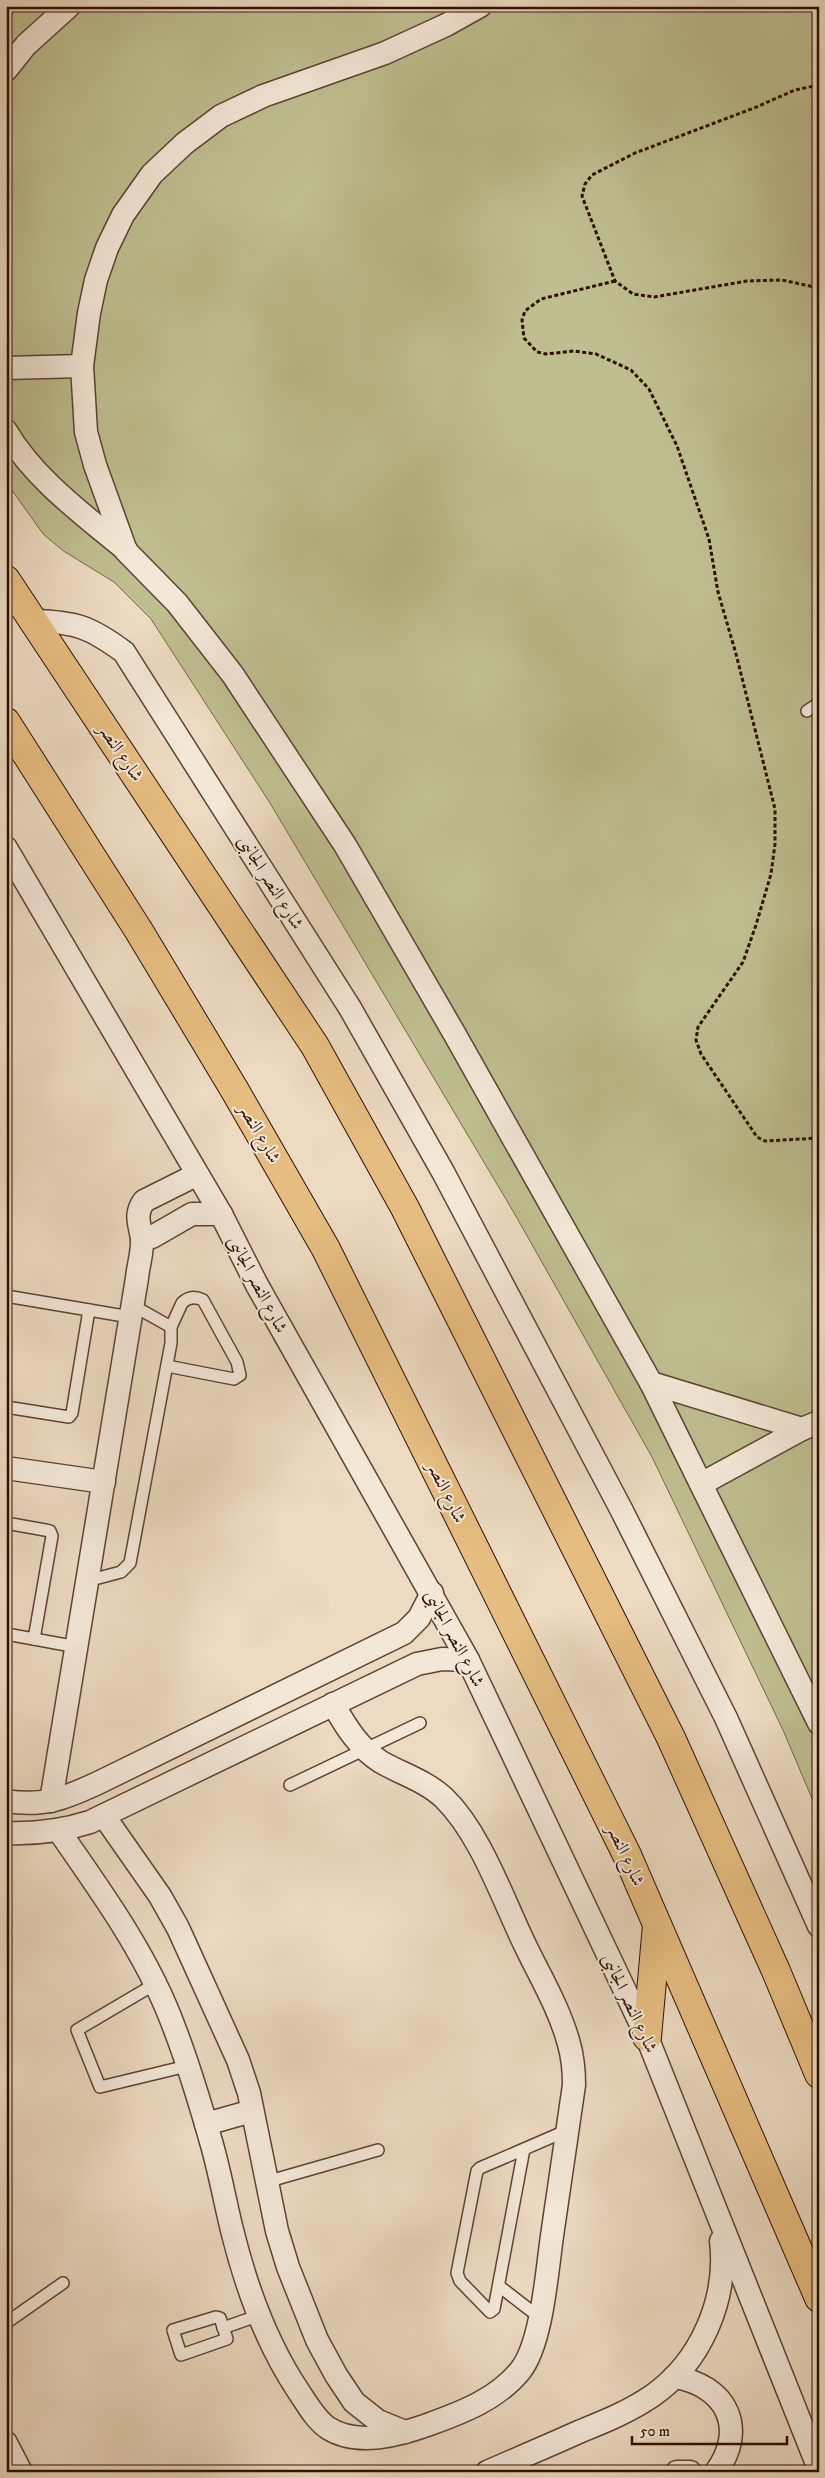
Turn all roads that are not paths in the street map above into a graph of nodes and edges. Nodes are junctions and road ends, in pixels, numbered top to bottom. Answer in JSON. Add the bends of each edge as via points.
{"nodes":[{"id":1,"x":69,"y":6,"type":"edge"},
{"id":2,"x":480,"y":6,"type":"edge"},
{"id":3,"x":6,"y":70,"type":"edge"},
{"id":4,"x":82,"y":366,"type":"junction"},
{"id":5,"x":6,"y":368,"type":"edge"},
{"id":6,"x":6,"y":431,"type":"edge"},
{"id":7,"x":126,"y":550,"type":"junction"},
{"id":8,"x":6,"y":580,"type":"edge"},
{"id":9,"x":34,"y":621,"type":"junction"},
{"id":10,"x":819,"y":703,"type":"edge"},
{"id":11,"x":807,"y":711,"type":"dead end"},
{"id":12,"x":6,"y":722,"type":"edge"},
{"id":13,"x":6,"y":848,"type":"edge"},
{"id":14,"x":196,"y":1175,"type":"junction"},
{"id":15,"x":221,"y":1214,"type":"junction"},
{"id":16,"x":142,"y":1239,"type":"junction"},
{"id":17,"x":6,"y":1296,"type":"edge"},
{"id":18,"x":89,"y":1310,"type":"junction"},
{"id":19,"x":131,"y":1311,"type":"junction"},
{"id":20,"x":171,"y":1328,"type":"junction"},
{"id":21,"x":167,"y":1366,"type":"junction"},
{"id":22,"x":651,"y":1384,"type":"junction"},
{"id":23,"x":6,"y":1407,"type":"edge"},
{"id":24,"x":810,"y":1426,"type":"edge"},
{"id":25,"x":6,"y":1468,"type":"edge"},
{"id":26,"x":104,"y":1482,"type":"junction"},
{"id":27,"x":701,"y":1484,"type":"junction"},
{"id":28,"x":6,"y":1523,"type":"edge"},
{"id":29,"x":87,"y":1582,"type":"junction"},
{"id":30,"x":432,"y":1593,"type":"junction"},
{"id":31,"x":6,"y":1634,"type":"edge"},
{"id":32,"x":34,"y":1639,"type":"junction"},
{"id":33,"x":77,"y":1647,"type":"junction"},
{"id":34,"x":468,"y":1660,"type":"junction"},
{"id":35,"x":340,"y":1664,"type":"junction"},
{"id":36,"x":355,"y":1694,"type":"junction"},
{"id":37,"x":333,"y":1704,"type":"junction"},
{"id":38,"x":420,"y":1722,"type":"dead end"},
{"id":39,"x":819,"y":1723,"type":"edge"},
{"id":40,"x":365,"y":1749,"type":"junction"},
{"id":41,"x":290,"y":1785,"type":"dead end"},
{"id":42,"x":6,"y":1801,"type":"edge"},
{"id":43,"x":51,"y":1801,"type":"junction"},
{"id":44,"x":104,"y":1816,"type":"junction"},
{"id":45,"x":59,"y":1831,"type":"junction"},
{"id":46,"x":6,"y":1833,"type":"edge"},
{"id":47,"x":657,"y":1923,"type":"junction"},
{"id":48,"x":819,"y":1926,"type":"edge"},
{"id":49,"x":155,"y":1984,"type":"junction"},
{"id":50,"x":647,"y":2036,"type":"junction"},
{"id":51,"x":187,"y":2066,"type":"junction"},
{"id":52,"x":819,"y":2074,"type":"edge"},
{"id":53,"x":252,"y":2111,"type":"junction"},
{"id":54,"x":206,"y":2124,"type":"junction"},
{"id":55,"x":568,"y":2130,"type":"junction"},
{"id":56,"x":524,"y":2149,"type":"junction"},
{"id":57,"x":378,"y":2150,"type":"dead end"},
{"id":58,"x":266,"y":2182,"type":"junction"},
{"id":59,"x":719,"y":2222,"type":"junction"},
{"id":60,"x":63,"y":2283,"type":"dead end"},
{"id":61,"x":499,"y":2286,"type":"junction"},
{"id":62,"x":819,"y":2298,"type":"edge"},
{"id":63,"x":260,"y":2315,"type":"junction"},
{"id":64,"x":539,"y":2317,"type":"junction"},
{"id":65,"x":6,"y":2322,"type":"edge"},
{"id":66,"x":223,"y":2328,"type":"junction"},
{"id":67,"x":674,"y":2377,"type":"junction"},
{"id":68,"x":354,"y":2402,"type":"junction"},
{"id":69,"x":328,"y":2428,"type":"junction"},
{"id":70,"x":405,"y":2432,"type":"junction"},
{"id":71,"x":6,"y":2443,"type":"edge"},
{"id":72,"x":819,"y":2469,"type":"edge"},
{"id":73,"x":21,"y":2472,"type":"edge"},
{"id":74,"x":487,"y":2472,"type":"edge"},
{"id":75,"x":677,"y":2472,"type":"edge"},
{"id":76,"x":690,"y":2472,"type":"edge"},
{"id":77,"x":716,"y":2472,"type":"edge"}],
"edges":[{"from":1,"to":3,"type":"street","via":[[26,45]]},
{"from":2,"to":4,"type":"street","via":[[385,53],[263,96],[221,116],[185,144],[152,174],[122,215],[107,248],[89,313]]},
{"from":4,"to":5,"type":"street"},
{"from":4,"to":7,"type":"street","via":[[86,432]]},
{"from":6,"to":7,"type":"street","via":[[49,483]]},
{"from":7,"to":22,"type":"street","via":[[177,603],[233,674],[344,845],[459,1041]]},
{"from":8,"to":9,"type":"main road","name":"شارع النصر"},
{"from":9,"to":48,"type":"street","name":"شارع النصر الجانبى","via":[[67,622],[97,633],[124,652],[350,1008],[443,1172],[621,1509],[726,1718]]},
{"from":9,"to":52,"type":"main road","name":"شارع النصر","via":[[315,1046],[404,1208],[671,1738]]},
{"from":10,"to":11,"type":"lane"},
{"from":12,"to":47,"type":"main road","name":"شارع النصر","via":[[139,931],[326,1248],[627,1855]]},
{"from":13,"to":14,"type":"street","name":"شارع النصر الجانبى"},
{"from":14,"to":15,"type":"street","name":"شارع النصر الجانبى"},
{"from":14,"to":16,"type":"street","via":[[144,1201],[137,1221]]},
{"from":15,"to":16,"type":"street","via":[[192,1214],[152,1237]]},
{"from":15,"to":30,"type":"street","name":"شارع النصر الجانبى","via":[[257,1285]]},
{"from":16,"to":19,"type":"street"},
{"from":17,"to":18,"type":"lane"},
{"from":18,"to":19,"type":"lane"},
{"from":18,"to":23,"type":"lane","via":[[69,1417]]},
{"from":19,"to":20,"type":"lane"},
{"from":19,"to":26,"type":"street"},
{"from":20,"to":21,"type":"lane"},
{"from":20,"to":21,"type":"lane","via":[[182,1303],[198,1297],[203,1300],[241,1370],[234,1379]]},
{"from":21,"to":29,"type":"lane","via":[[130,1563],[121,1572]]},
{"from":22,"to":24,"type":"street"},
{"from":22,"to":27,"type":"street"},
{"from":24,"to":27,"type":"street"},
{"from":25,"to":26,"type":"street"},
{"from":26,"to":29,"type":"street"},
{"from":27,"to":39,"type":"street"},
{"from":28,"to":32,"type":"lane","via":[[50,1531],[52,1536]]},
{"from":29,"to":33,"type":"street"},
{"from":30,"to":34,"type":"street","name":"شارع النصر الجانبى"},
{"from":30,"to":35,"type":"street","via":[[419,1618],[404,1633]]},
{"from":31,"to":32,"type":"lane"},
{"from":32,"to":33,"type":"lane"},
{"from":33,"to":43,"type":"street"},
{"from":34,"to":36,"type":"street","via":[[442,1659],[417,1664]]},
{"from":34,"to":50,"type":"street","name":"شارع النصر الجانبى"},
{"from":35,"to":36,"type":"street"},
{"from":35,"to":43,"type":"street","via":[[62,1800]]},
{"from":36,"to":37,"type":"street"},
{"from":37,"to":40,"type":"street","via":[[350,1733]]},
{"from":37,"to":44,"type":"street"},
{"from":38,"to":40,"type":"lane"},
{"from":40,"to":41,"type":"lane"},
{"from":40,"to":55,"type":"street","via":[[442,1796],[471,1831],[569,2042],[574,2063],[574,2085]]},
{"from":42,"to":43,"type":"street","via":[[40,1804]]},
{"from":44,"to":45,"type":"street"},
{"from":44,"to":53,"type":"street","via":[[160,1896],[178,1928],[238,2060]]},
{"from":45,"to":46,"type":"street"},
{"from":45,"to":49,"type":"street","via":[[125,1929]]},
{"from":47,"to":50,"type":"main road"},
{"from":47,"to":62,"type":"main road","name":"شارع النصر"},
{"from":49,"to":51,"type":"street"},
{"from":49,"to":51,"type":"lane","via":[[77,2030],[100,2087]]},
{"from":50,"to":59,"type":"street","name":"شارع النصر الجانبى"},
{"from":51,"to":54,"type":"street"},
{"from":53,"to":54,"type":"street"},
{"from":53,"to":58,"type":"street"},
{"from":54,"to":63,"type":"street","via":[[232,2232]]},
{"from":55,"to":56,"type":"lane"},
{"from":55,"to":64,"type":"street"},
{"from":56,"to":61,"type":"lane"},
{"from":56,"to":61,"type":"lane","via":[[477,2171],[457,2273],[460,2281],[490,2312],[494,2309]]},
{"from":57,"to":58,"type":"lane"},
{"from":58,"to":68,"type":"street","via":[[285,2258],[300,2298],[317,2340]]},
{"from":59,"to":67,"type":"street","via":[[723,2256],[720,2289],[711,2321],[695,2351]]},
{"from":59,"to":72,"type":"street","name":"شارع النصر الجانبى"},
{"from":60,"to":65,"type":"lane"},
{"from":61,"to":64,"type":"lane"},
{"from":63,"to":66,"type":"lane"},
{"from":63,"to":69,"type":"street","via":[[288,2375],[311,2411]]},
{"from":64,"to":70,"type":"street","via":[[532,2349],[522,2369],[506,2385],[484,2402]]},
{"from":66,"to":66,"type":"lane","via":[[227,2339],[180,2355],[173,2330],[216,2317],[220,2318]]},
{"from":67,"to":74,"type":"street","via":[[630,2410]]},
{"from":67,"to":77,"type":"street","via":[[693,2380],[710,2389],[722,2403],[730,2421],[731,2440],[726,2458]]},
{"from":68,"to":69,"type":"street","via":[[355,2414],[349,2424]]},
{"from":68,"to":70,"type":"street","via":[[378,2421]]},
{"from":69,"to":70,"type":"street","via":[[363,2438]]},
{"from":71,"to":73,"type":"street"},
{"from":75,"to":76,"type":"street"}]}
